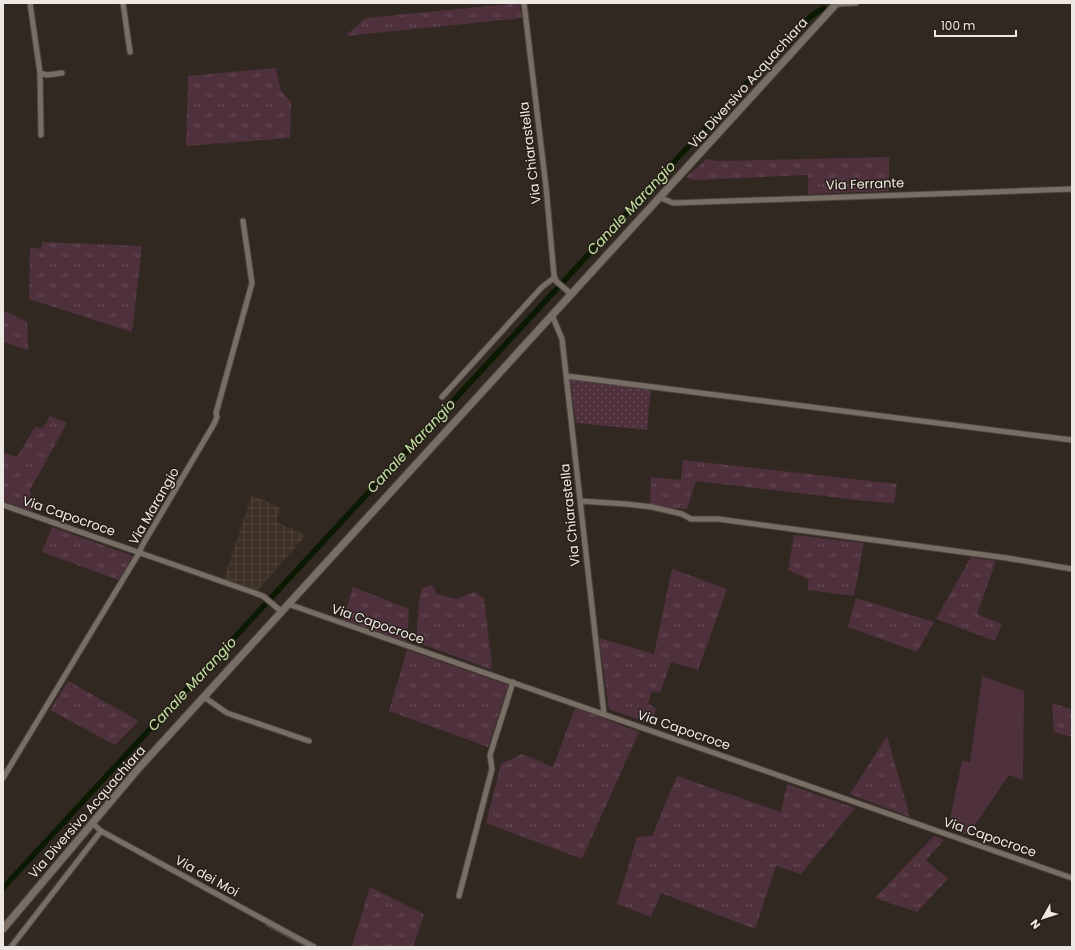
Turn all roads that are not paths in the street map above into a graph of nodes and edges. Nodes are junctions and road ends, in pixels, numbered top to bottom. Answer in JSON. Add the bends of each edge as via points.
{"nodes":[{"id":1,"x":30,"y":3,"type":"edge"},
{"id":2,"x":123,"y":3,"type":"edge"},
{"id":3,"x":524,"y":3,"type":"edge"},
{"id":4,"x":856,"y":3,"type":"edge"},
{"id":5,"x":836,"y":4,"type":"edge"},
{"id":6,"x":130,"y":52,"type":"dead end"},
{"id":7,"x":62,"y":73,"type":"dead end"},
{"id":8,"x":40,"y":74,"type":"junction"},
{"id":9,"x":41,"y":134,"type":"dead end"},
{"id":10,"x":1072,"y":189,"type":"edge"},
{"id":11,"x":660,"y":197,"type":"junction"},
{"id":12,"x":243,"y":221,"type":"dead end"},
{"id":13,"x":555,"y":280,"type":"junction"},
{"id":14,"x":568,"y":292,"type":"junction"},
{"id":15,"x":552,"y":315,"type":"junction"},
{"id":16,"x":566,"y":376,"type":"junction"},
{"id":17,"x":442,"y":396,"type":"dead end"},
{"id":18,"x":1072,"y":440,"type":"edge"},
{"id":19,"x":580,"y":501,"type":"junction"},
{"id":20,"x":3,"y":505,"type":"edge"},
{"id":21,"x":139,"y":553,"type":"junction"},
{"id":22,"x":1072,"y":569,"type":"edge"},
{"id":23,"x":288,"y":604,"type":"junction"},
{"id":24,"x":279,"y":610,"type":"junction"},
{"id":25,"x":513,"y":682,"type":"junction"},
{"id":26,"x":204,"y":697,"type":"junction"},
{"id":27,"x":604,"y":714,"type":"junction"},
{"id":28,"x":309,"y":741,"type":"dead end"},
{"id":29,"x":3,"y":778,"type":"edge"},
{"id":30,"x":92,"y":823,"type":"junction"},
{"id":31,"x":101,"y":831,"type":"junction"},
{"id":32,"x":1072,"y":878,"type":"edge"},
{"id":33,"x":459,"y":896,"type":"dead end"},
{"id":34,"x":3,"y":928,"type":"edge"},
{"id":35,"x":11,"y":947,"type":"edge"},
{"id":36,"x":314,"y":947,"type":"edge"}],
"edges":[{"from":1,"to":8,"type":"street"},
{"from":2,"to":6,"type":"street"},
{"from":3,"to":13,"type":"street","name":"Via Chiarastella"},
{"from":4,"to":5,"type":"street"},
{"from":5,"to":11,"type":"main road","name":"Via Diversivo Acquachiara"},
{"from":7,"to":8,"type":"street"},
{"from":8,"to":9,"type":"street"},
{"from":10,"to":11,"type":"street","name":"Via Ferrante","via":[[673,203]]},
{"from":11,"to":14,"type":"main road","name":"Via Diversivo Acquachiara"},
{"from":12,"to":21,"type":"street","name":"Via Marangio","via":[[252,283],[214,424]]},
{"from":13,"to":14,"type":"street"},
{"from":13,"to":17,"type":"street","via":[[542,287]]},
{"from":14,"to":15,"type":"main road","name":"Via Diversivo Acquachiara"},
{"from":15,"to":16,"type":"street","name":"Via Chiarastella","via":[[562,339]]},
{"from":15,"to":23,"type":"main road","name":"Via Diversivo Acquachiara"},
{"from":16,"to":18,"type":"street"},
{"from":16,"to":19,"type":"street","name":"Via Chiarastella"},
{"from":19,"to":22,"type":"street","via":[[634,505],[667,510],[691,519],[718,519]]},
{"from":19,"to":27,"type":"street","name":"Via Chiarastella"},
{"from":20,"to":21,"type":"street","name":"Via Capocroce"},
{"from":21,"to":24,"type":"street","name":"Via Capocroce","via":[[263,596]]},
{"from":21,"to":29,"type":"street","name":"Via Marangio"},
{"from":23,"to":24,"type":"main road","name":"Via Diversivo Acquachiara"},
{"from":23,"to":25,"type":"street","name":"Via Capocroce"},
{"from":24,"to":26,"type":"main road","name":"Via Diversivo Acquachiara"},
{"from":25,"to":27,"type":"street","name":"Via Capocroce"},
{"from":25,"to":33,"type":"street","via":[[490,755],[492,768]]},
{"from":26,"to":28,"type":"street","via":[[227,713]]},
{"from":26,"to":30,"type":"main road","name":"Via Diversivo Acquachiara"},
{"from":27,"to":32,"type":"street","name":"Via Capocroce"},
{"from":30,"to":31,"type":"street","name":"Via dei Moi"},
{"from":30,"to":34,"type":"main road","name":"Via Diversivo Acquachiara"},
{"from":31,"to":35,"type":"street"},
{"from":31,"to":36,"type":"street","name":"Via dei Moi"}]}
